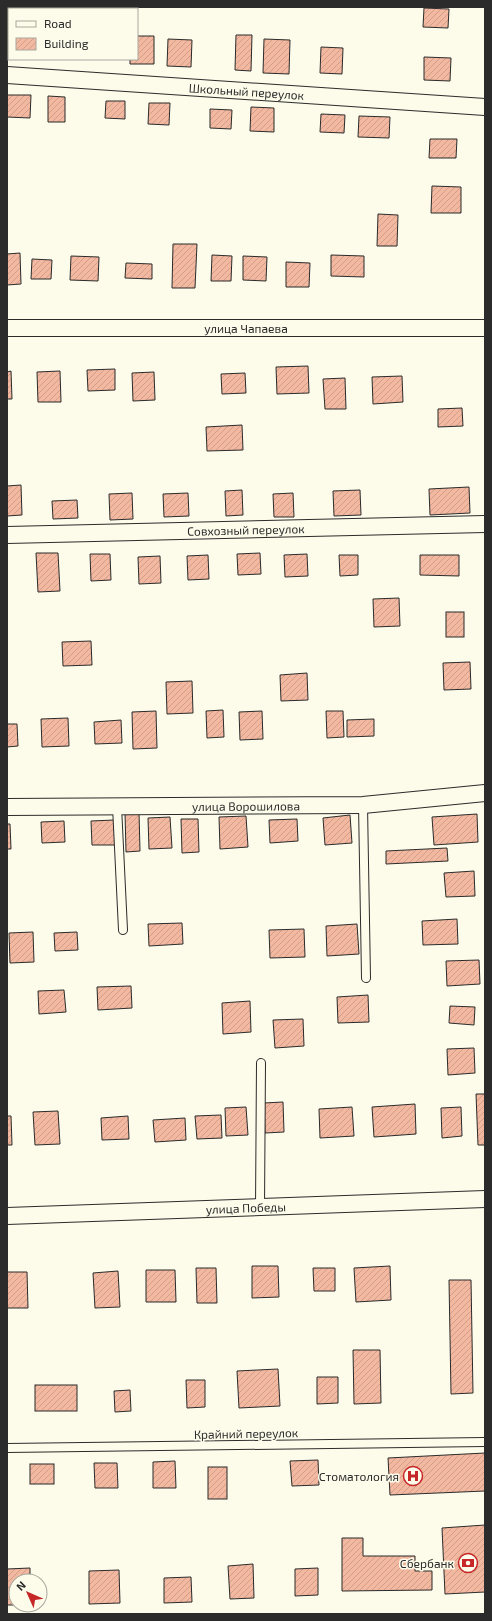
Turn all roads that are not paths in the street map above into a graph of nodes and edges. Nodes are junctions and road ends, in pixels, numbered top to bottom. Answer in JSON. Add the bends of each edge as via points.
{"nodes":[{"id":1,"x":7,"y":75,"type":"edge"},
{"id":2,"x":485,"y":107,"type":"edge"},
{"id":3,"x":7,"y":328,"type":"edge"},
{"id":4,"x":485,"y":328,"type":"edge"},
{"id":5,"x":485,"y":524,"type":"edge"},
{"id":6,"x":7,"y":535,"type":"edge"},
{"id":7,"x":485,"y":793,"type":"edge"},
{"id":8,"x":363,"y":805,"type":"junction"},
{"id":9,"x":117,"y":806,"type":"junction"},
{"id":10,"x":7,"y":807,"type":"edge"},
{"id":11,"x":123,"y":930,"type":"dead end"},
{"id":12,"x":366,"y":978,"type":"dead end"},
{"id":13,"x":261,"y":1063,"type":"dead end"},
{"id":14,"x":485,"y":1199,"type":"edge"},
{"id":15,"x":260,"y":1207,"type":"junction"},
{"id":16,"x":7,"y":1216,"type":"edge"},
{"id":17,"x":485,"y":1442,"type":"edge"},
{"id":18,"x":7,"y":1448,"type":"edge"}],
"edges":[{"from":1,"to":2,"type":"street","name":"Школьный переулок"},
{"from":3,"to":4,"type":"street","name":"улица Чапаева"},
{"from":5,"to":6,"type":"street","name":"Совхозный переулок"},
{"from":7,"to":8,"type":"street","name":"улица Ворошилова"},
{"from":8,"to":9,"type":"street","name":"улица Ворошилова"},
{"from":8,"to":12,"type":"lane"},
{"from":9,"to":10,"type":"street","name":"улица Ворошилова"},
{"from":9,"to":11,"type":"lane"},
{"from":13,"to":15,"type":"lane"},
{"from":14,"to":15,"type":"street","name":"улица Победы"},
{"from":15,"to":16,"type":"street","name":"улица Победы"},
{"from":17,"to":18,"type":"lane","name":"Крайний переулок"}]}
